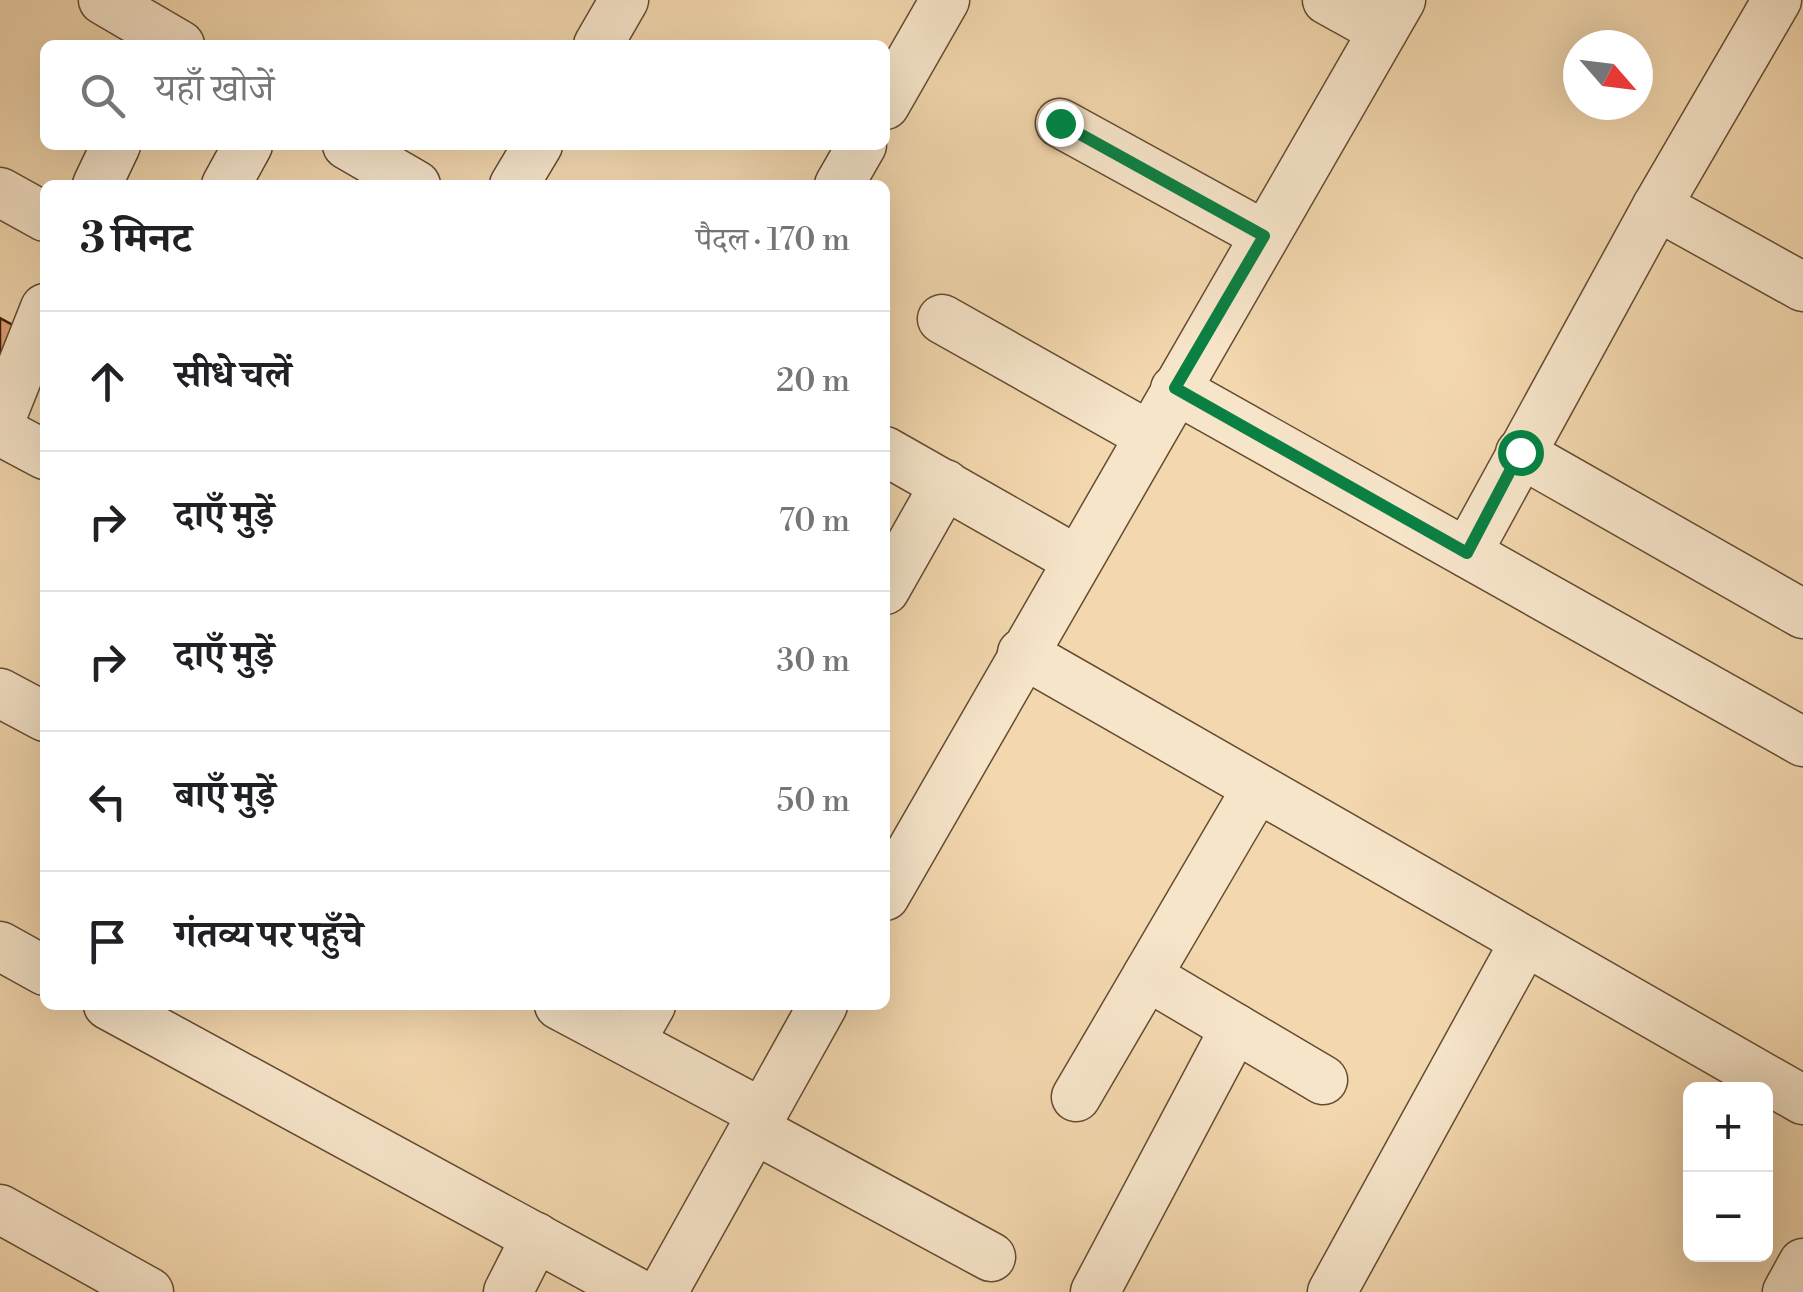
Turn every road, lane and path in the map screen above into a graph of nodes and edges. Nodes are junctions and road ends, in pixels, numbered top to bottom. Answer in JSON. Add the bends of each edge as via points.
{"nodes":[{"id":1,"x":103,"y":0,"type":"edge"},
{"id":2,"x":624,"y":0,"type":"edge"},
{"id":3,"x":945,"y":0,"type":"edge"},
{"id":4,"x":1327,"y":0,"type":"edge"},
{"id":5,"x":1777,"y":0,"type":"edge"},
{"id":6,"x":1392,"y":16,"type":"edge"},
{"id":7,"x":174,"y":32,"type":"edge"},
{"id":8,"x":601,"y":40,"type":"edge"},
{"id":9,"x":890,"y":96,"type":"edge"},
{"id":10,"x":1060,"y":123,"type":"dead end"},
{"id":11,"x":114,"y":150,"type":"edge"},
{"id":12,"x":245,"y":150,"type":"edge"},
{"id":13,"x":356,"y":150,"type":"edge"},
{"id":14,"x":535,"y":150,"type":"edge"},
{"id":15,"x":859,"y":150,"type":"edge"},
{"id":16,"x":98,"y":180,"type":"edge"},
{"id":17,"x":229,"y":180,"type":"edge"},
{"id":18,"x":407,"y":180,"type":"edge"},
{"id":19,"x":517,"y":180,"type":"edge"},
{"id":20,"x":842,"y":180,"type":"edge"},
{"id":21,"x":0,"y":192,"type":"edge"},
{"id":22,"x":1657,"y":206,"type":"junction"},
{"id":23,"x":40,"y":214,"type":"edge"},
{"id":24,"x":1264,"y":236,"type":"junction"},
{"id":25,"x":1803,"y":287,"type":"edge"},
{"id":26,"x":942,"y":318,"type":"dead end"},
{"id":27,"x":40,"y":333,"type":"edge"},
{"id":28,"x":1175,"y":388,"type":"junction"},
{"id":29,"x":0,"y":420,"type":"edge"},
{"id":30,"x":0,"y":431,"type":"edge"},
{"id":31,"x":1148,"y":435,"type":"junction"},
{"id":32,"x":40,"y":452,"type":"edge"},
{"id":33,"x":1520,"y":452,"type":"junction"},
{"id":34,"x":890,"y":454,"type":"edge"},
{"id":35,"x":945,"y":484,"type":"junction"},
{"id":36,"x":1467,"y":553,"type":"junction"},
{"id":37,"x":1075,"y":559,"type":"junction"},
{"id":38,"x":890,"y":581,"type":"edge"},
{"id":39,"x":1803,"y":614,"type":"edge"},
{"id":40,"x":1022,"y":653,"type":"junction"},
{"id":41,"x":0,"y":692,"type":"edge"},
{"id":42,"x":40,"y":713,"type":"edge"},
{"id":43,"x":1803,"y":742,"type":"edge"},
{"id":44,"x":1257,"y":788,"type":"junction"},
{"id":45,"x":890,"y":887,"type":"edge"},
{"id":46,"x":1526,"y":941,"type":"junction"},
{"id":47,"x":0,"y":946,"type":"edge"},
{"id":48,"x":40,"y":968,"type":"edge"},
{"id":49,"x":1147,"y":976,"type":"junction"},
{"id":50,"x":117,"y":1010,"type":"edge"},
{"id":51,"x":581,"y":1010,"type":"edge"},
{"id":52,"x":820,"y":1010,"type":"edge"},
{"id":53,"x":640,"y":1024,"type":"edge"},
{"id":54,"x":1235,"y":1028,"type":"junction"},
{"id":55,"x":1323,"y":1080,"type":"dead end"},
{"id":56,"x":1076,"y":1098,"type":"dead end"},
{"id":57,"x":1803,"y":1100,"type":"edge"},
{"id":58,"x":758,"y":1121,"type":"junction"},
{"id":59,"x":0,"y":1209,"type":"edge"},
{"id":60,"x":536,"y":1237,"type":"junction"},
{"id":61,"x":990,"y":1257,"type":"dead end"},
{"id":62,"x":1803,"y":1263,"type":"edge"},
{"id":63,"x":149,"y":1292,"type":"edge"},
{"id":64,"x":508,"y":1292,"type":"edge"},
{"id":65,"x":636,"y":1292,"type":"edge"},
{"id":66,"x":664,"y":1292,"type":"edge"},
{"id":67,"x":1095,"y":1292,"type":"edge"},
{"id":68,"x":1332,"y":1292,"type":"edge"},
{"id":69,"x":1787,"y":1292,"type":"edge"}],
"edges":[{"from":1,"to":7,"type":"street"},
{"from":2,"to":8,"type":"street"},
{"from":3,"to":9,"type":"street"},
{"from":4,"to":6,"type":"street"},
{"from":5,"to":22,"type":"street"},
{"from":6,"to":24,"type":"street"},
{"from":10,"to":24,"type":"street"},
{"from":11,"to":16,"type":"street"},
{"from":12,"to":17,"type":"street"},
{"from":13,"to":18,"type":"street"},
{"from":14,"to":19,"type":"street"},
{"from":15,"to":20,"type":"street"},
{"from":21,"to":23,"type":"street"},
{"from":22,"to":25,"type":"street"},
{"from":22,"to":33,"type":"street"},
{"from":24,"to":28,"type":"street"},
{"from":26,"to":31,"type":"street"},
{"from":27,"to":29,"type":"street"},
{"from":28,"to":31,"type":"street"},
{"from":28,"to":36,"type":"street"},
{"from":30,"to":32,"type":"street"},
{"from":31,"to":37,"type":"street"},
{"from":33,"to":36,"type":"street"},
{"from":33,"to":39,"type":"street"},
{"from":34,"to":35,"type":"street"},
{"from":35,"to":37,"type":"street"},
{"from":35,"to":38,"type":"street"},
{"from":36,"to":43,"type":"street"},
{"from":37,"to":40,"type":"street"},
{"from":40,"to":44,"type":"street"},
{"from":40,"to":45,"type":"street"},
{"from":41,"to":42,"type":"street"},
{"from":44,"to":46,"type":"street"},
{"from":44,"to":49,"type":"street"},
{"from":46,"to":57,"type":"street"},
{"from":46,"to":68,"type":"street"},
{"from":47,"to":48,"type":"street"},
{"from":49,"to":54,"type":"street"},
{"from":49,"to":56,"type":"street"},
{"from":50,"to":60,"type":"street"},
{"from":51,"to":53,"type":"street"},
{"from":52,"to":58,"type":"street"},
{"from":53,"to":58,"type":"street"},
{"from":54,"to":55,"type":"street"},
{"from":54,"to":67,"type":"street"},
{"from":58,"to":61,"type":"street"},
{"from":58,"to":66,"type":"street"},
{"from":59,"to":63,"type":"street"},
{"from":60,"to":64,"type":"street"},
{"from":60,"to":65,"type":"street"},
{"from":62,"to":69,"type":"street"}]}
